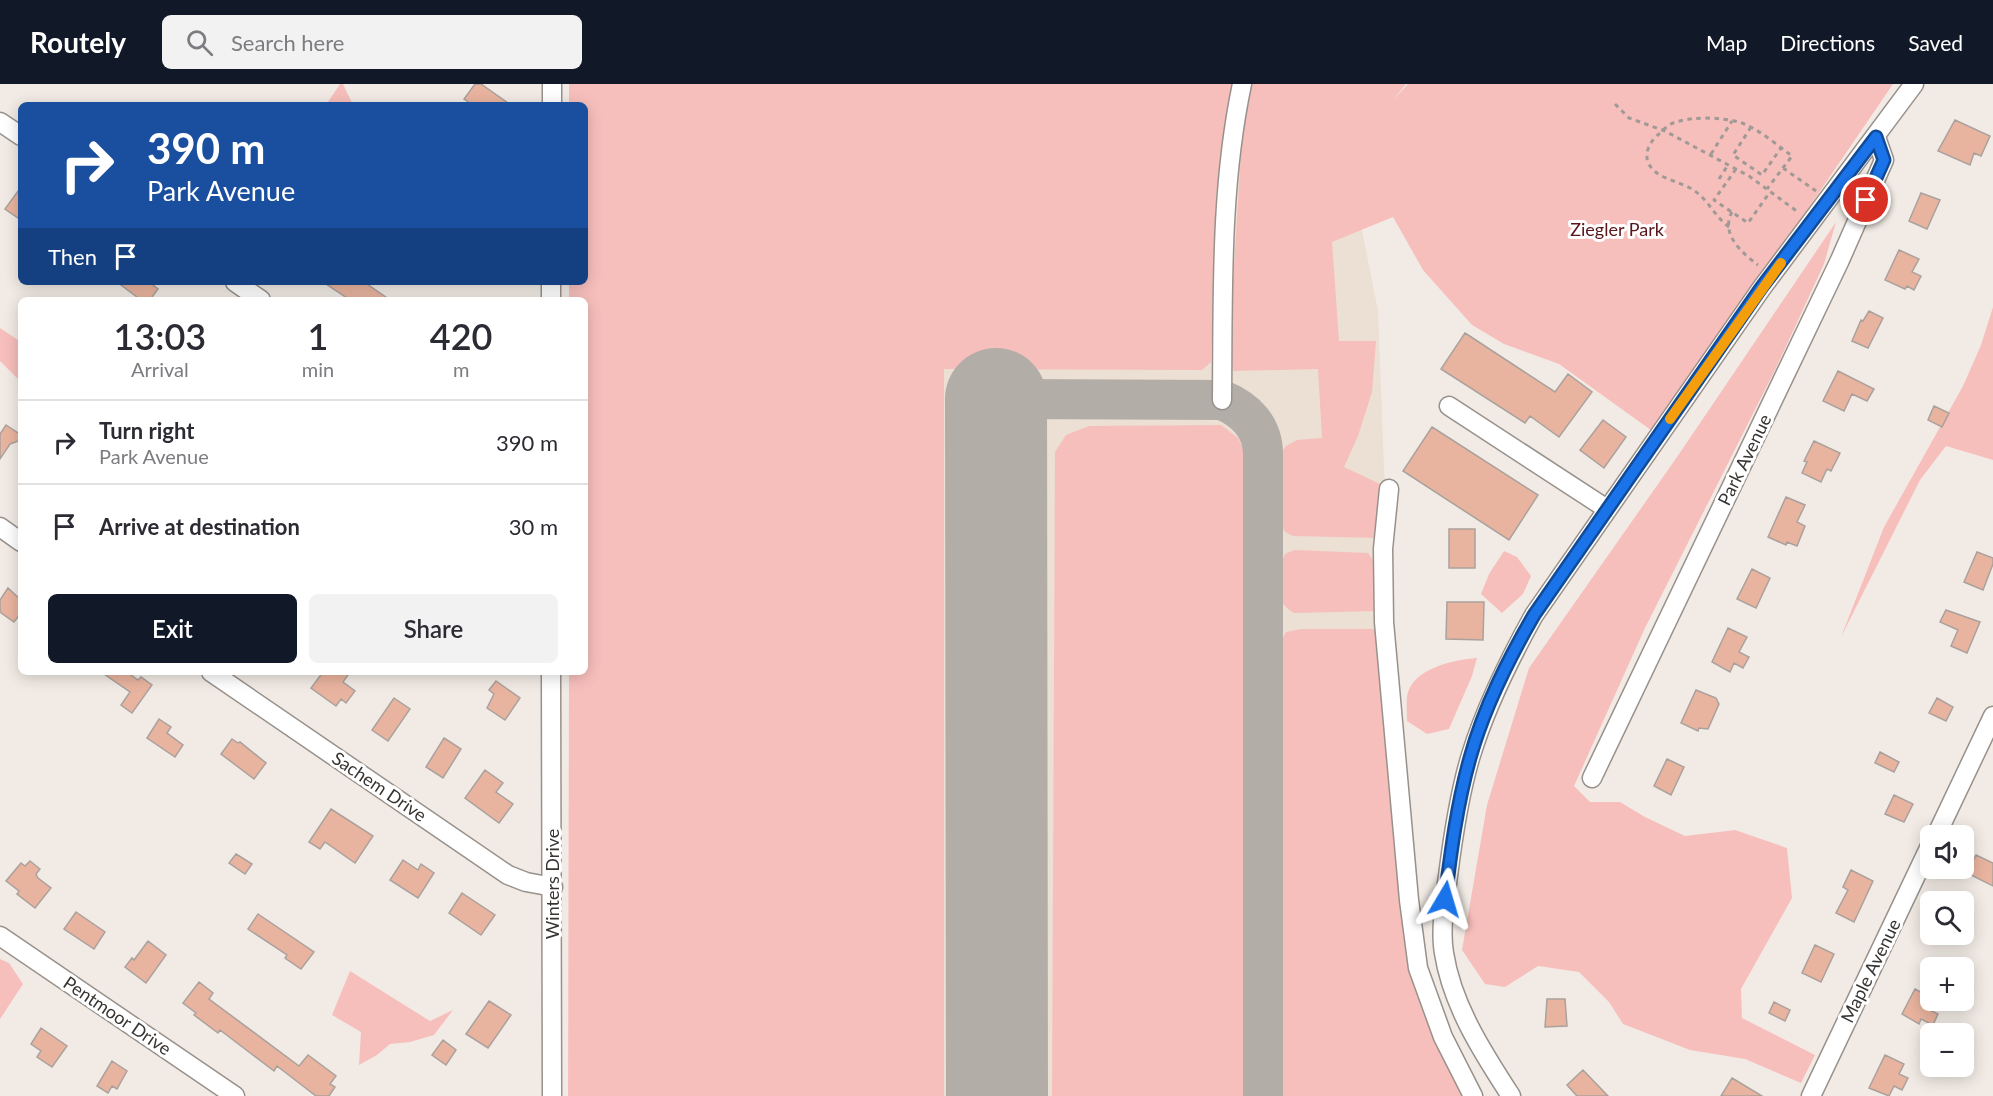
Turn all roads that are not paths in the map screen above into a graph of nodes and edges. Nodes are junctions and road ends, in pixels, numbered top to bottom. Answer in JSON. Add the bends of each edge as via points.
{"nodes":[{"id":1,"x":552,"y":84,"type":"edge"},
{"id":2,"x":1242,"y":84,"type":"edge"},
{"id":3,"x":1914,"y":84,"type":"edge"},
{"id":4,"x":552,"y":102,"type":"edge"},
{"id":5,"x":0,"y":122,"type":"edge"},
{"id":6,"x":18,"y":134,"type":"edge"},
{"id":7,"x":1876,"y":137,"type":"junction"},
{"id":8,"x":239,"y":285,"type":"edge"},
{"id":9,"x":257,"y":297,"type":"edge"},
{"id":10,"x":1222,"y":400,"type":"dead end"},
{"id":11,"x":1449,"y":406,"type":"dead end"},
{"id":12,"x":1389,"y":489,"type":"dead end"},
{"id":13,"x":1607,"y":509,"type":"junction"},
{"id":14,"x":0,"y":527,"type":"edge"},
{"id":15,"x":18,"y":540,"type":"edge"},
{"id":16,"x":215,"y":675,"type":"edge"},
{"id":17,"x":551,"y":675,"type":"edge"},
{"id":18,"x":1993,"y":716,"type":"edge"},
{"id":19,"x":1592,"y":778,"type":"dead end"},
{"id":20,"x":1941,"y":825,"type":"edge"},
{"id":21,"x":1920,"y":867,"type":"edge"},
{"id":22,"x":553,"y":887,"type":"junction"},
{"id":23,"x":0,"y":936,"type":"edge"},
{"id":24,"x":235,"y":1096,"type":"edge"},
{"id":25,"x":552,"y":1096,"type":"edge"},
{"id":26,"x":1473,"y":1096,"type":"edge"},
{"id":27,"x":1511,"y":1096,"type":"edge"},
{"id":28,"x":1811,"y":1096,"type":"edge"}],
"edges":[{"from":1,"to":4,"type":"street"},
{"from":2,"to":10,"type":"street","via":[[1228,166],[1224,229]]},
{"from":3,"to":7,"type":"street"},
{"from":5,"to":6,"type":"street"},
{"from":7,"to":13,"type":"street","via":[[1771,276]]},
{"from":7,"to":19,"type":"street","name":"Park Avenue","via":[[1884,160],[1840,260]]},
{"from":8,"to":9,"type":"street"},
{"from":11,"to":13,"type":"street"},
{"from":12,"to":26,"type":"street","via":[[1383,549],[1384,622],[1418,969],[1443,1037]]},
{"from":13,"to":27,"type":"street","via":[[1509,658],[1470,756],[1453,835],[1443,952],[1454,990],[1472,1029]]},
{"from":14,"to":15,"type":"street"},
{"from":16,"to":22,"type":"street","name":"Sachem Drive","via":[[507,875]]},
{"from":17,"to":22,"type":"street","name":"Winters Drive"},
{"from":18,"to":20,"type":"street"},
{"from":21,"to":28,"type":"street","name":"Maple Avenue"},
{"from":22,"to":25,"type":"street","name":"Winters Drive"},
{"from":23,"to":24,"type":"street","name":"Pentmoor Drive"}]}
